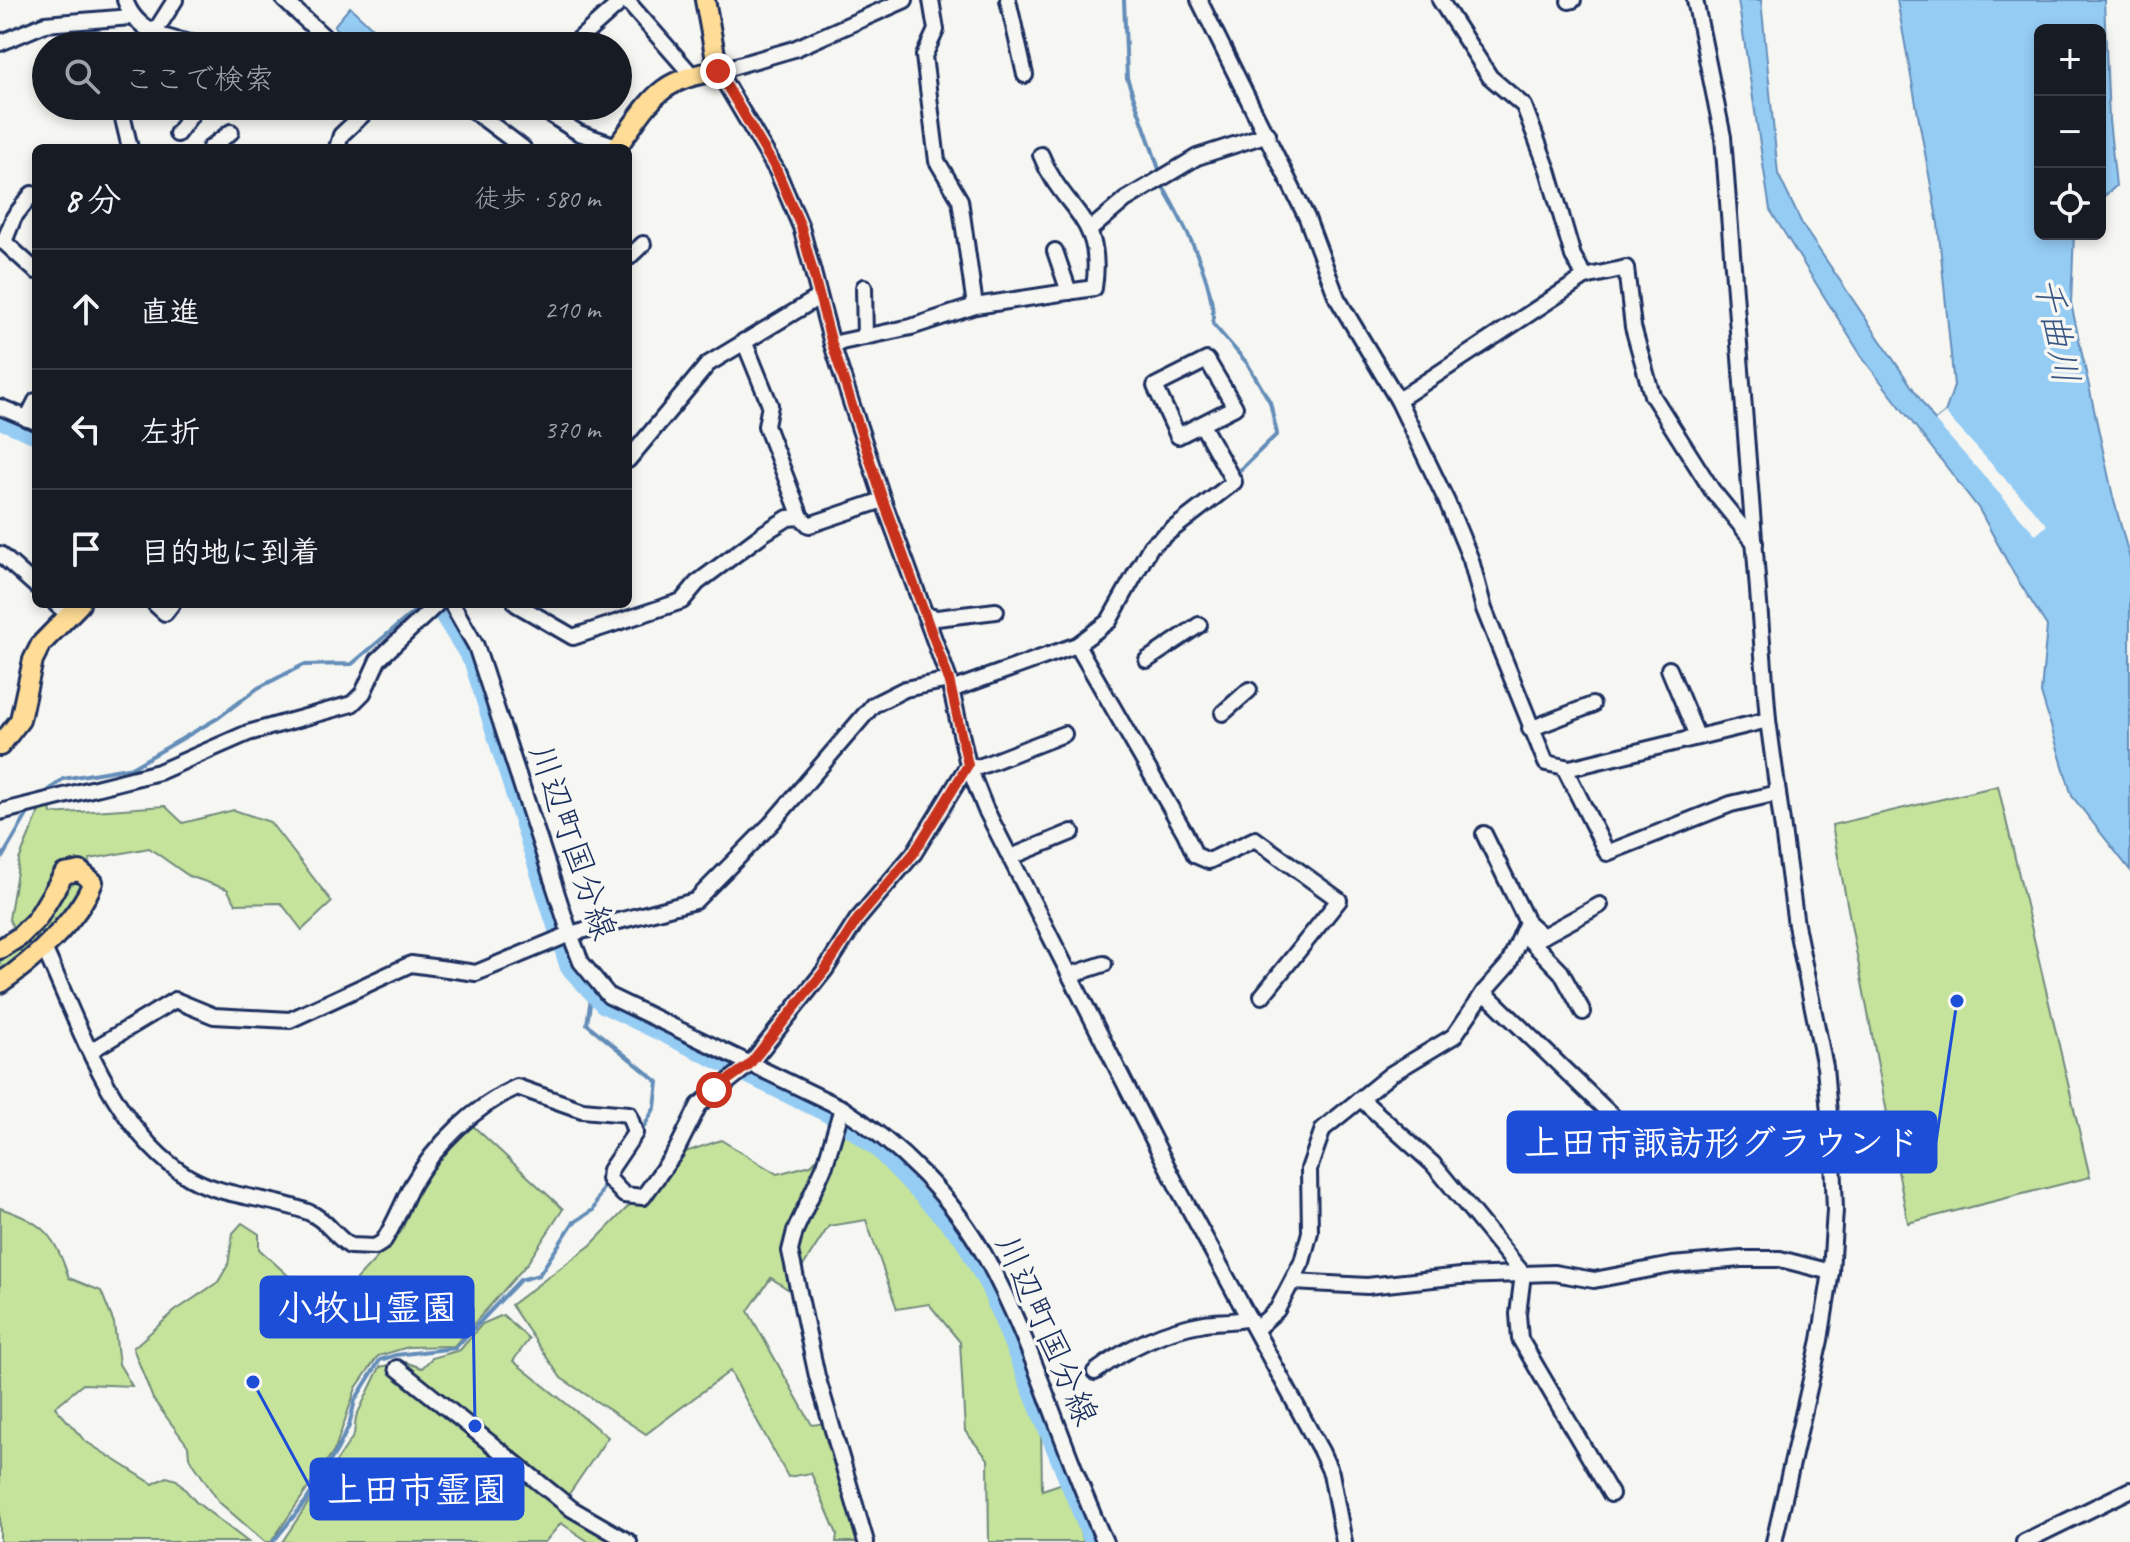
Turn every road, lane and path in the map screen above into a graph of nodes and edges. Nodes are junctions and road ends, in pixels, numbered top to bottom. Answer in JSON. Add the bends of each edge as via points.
{"nodes":[{"id":1,"x":125,"y":0,"type":"edge"},
{"id":2,"x":175,"y":0,"type":"edge"},
{"id":3,"x":284,"y":0,"type":"edge"},
{"id":4,"x":624,"y":0,"type":"edge"},
{"id":5,"x":705,"y":0,"type":"edge"},
{"id":6,"x":905,"y":0,"type":"edge"},
{"id":7,"x":931,"y":0,"type":"edge"},
{"id":8,"x":1008,"y":0,"type":"edge"},
{"id":9,"x":1199,"y":0,"type":"edge"},
{"id":10,"x":1440,"y":0,"type":"edge"},
{"id":11,"x":1695,"y":0,"type":"edge"},
{"id":12,"x":131,"y":17,"type":"junction"},
{"id":13,"x":153,"y":31,"type":"joint"},
{"id":14,"x":315,"y":32,"type":"edge"},
{"id":15,"x":587,"y":32,"type":"edge"},
{"id":16,"x":0,"y":43,"type":"edge"},
{"id":17,"x":718,"y":71,"type":"junction"},
{"id":18,"x":691,"y":74,"type":"junction"},
{"id":19,"x":1025,"y":75,"type":"dead end"},
{"id":20,"x":123,"y":120,"type":"edge"},
{"id":21,"x":186,"y":120,"type":"edge"},
{"id":22,"x":357,"y":120,"type":"edge"},
{"id":23,"x":486,"y":120,"type":"edge"},
{"id":24,"x":559,"y":120,"type":"edge"},
{"id":25,"x":231,"y":132,"type":"dead end"},
{"id":26,"x":177,"y":134,"type":"dead end"},
{"id":27,"x":1268,"y":134,"type":"junction"},
{"id":28,"x":129,"y":144,"type":"edge"},
{"id":29,"x":215,"y":144,"type":"edge"},
{"id":30,"x":338,"y":144,"type":"edge"},
{"id":31,"x":518,"y":144,"type":"edge"},
{"id":32,"x":608,"y":144,"type":"edge"},
{"id":33,"x":618,"y":144,"type":"edge"},
{"id":34,"x":1041,"y":155,"type":"dead end"},
{"id":35,"x":32,"y":194,"type":"edge"},
{"id":36,"x":1091,"y":229,"type":"junction"},
{"id":37,"x":2,"y":242,"type":"edge"},
{"id":38,"x":643,"y":244,"type":"dead end"},
{"id":39,"x":1055,"y":251,"type":"dead end"},
{"id":40,"x":632,"y":254,"type":"edge"},
{"id":41,"x":32,"y":268,"type":"edge"},
{"id":42,"x":1585,"y":277,"type":"junction"},
{"id":43,"x":864,"y":287,"type":"dead end"},
{"id":44,"x":1069,"y":292,"type":"junction"},
{"id":45,"x":819,"y":297,"type":"junction"},
{"id":46,"x":975,"y":306,"type":"junction"},
{"id":47,"x":865,"y":337,"type":"junction"},
{"id":48,"x":744,"y":341,"type":"junction"},
{"id":49,"x":832,"y":344,"type":"junction"},
{"id":50,"x":1398,"y":400,"type":"junction"},
{"id":51,"x":0,"y":407,"type":"edge"},
{"id":52,"x":32,"y":420,"type":"edge"},
{"id":53,"x":1202,"y":425,"type":"junction"},
{"id":54,"x":632,"y":455,"type":"edge"},
{"id":55,"x":883,"y":500,"type":"junction"},
{"id":56,"x":801,"y":517,"type":"junction"},
{"id":57,"x":1755,"y":543,"type":"junction"},
{"id":58,"x":0,"y":554,"type":"edge"},
{"id":59,"x":32,"y":582,"type":"edge"},
{"id":60,"x":68,"y":608,"type":"edge"},
{"id":61,"x":433,"y":608,"type":"edge"},
{"id":62,"x":454,"y":608,"type":"edge"},
{"id":63,"x":523,"y":608,"type":"edge"},
{"id":64,"x":996,"y":611,"type":"dead end"},
{"id":65,"x":925,"y":615,"type":"junction"},
{"id":66,"x":1199,"y":625,"type":"dead end"},
{"id":67,"x":1077,"y":645,"type":"junction"},
{"id":68,"x":1147,"y":660,"type":"dead end"},
{"id":69,"x":1669,"y":669,"type":"dead end"},
{"id":70,"x":950,"y":685,"type":"junction"},
{"id":71,"x":1249,"y":690,"type":"dead end"},
{"id":72,"x":1592,"y":705,"type":"dead end"},
{"id":73,"x":1223,"y":713,"type":"dead end"},
{"id":74,"x":1768,"y":720,"type":"junction"},
{"id":75,"x":1530,"y":729,"type":"junction"},
{"id":76,"x":1064,"y":734,"type":"dead end"},
{"id":77,"x":1697,"y":736,"type":"junction"},
{"id":78,"x":0,"y":746,"type":"edge"},
{"id":79,"x":968,"y":765,"type":"junction"},
{"id":80,"x":1564,"y":767,"type":"junction"},
{"id":81,"x":1778,"y":793,"type":"junction"},
{"id":82,"x":0,"y":812,"type":"edge"},
{"id":83,"x":1072,"y":832,"type":"dead end"},
{"id":84,"x":1484,"y":834,"type":"dead end"},
{"id":85,"x":1011,"y":857,"type":"junction"},
{"id":86,"x":1600,"y":905,"type":"dead end"},
{"id":87,"x":1525,"y":928,"type":"junction"},
{"id":88,"x":570,"y":934,"type":"junction"},
{"id":89,"x":44,"y":948,"type":"junction"},
{"id":90,"x":0,"y":949,"type":"edge"},
{"id":91,"x":1104,"y":964,"type":"dead end"},
{"id":92,"x":1070,"y":975,"type":"junction"},
{"id":93,"x":0,"y":983,"type":"edge"},
{"id":94,"x":1484,"y":992,"type":"junction"},
{"id":95,"x":1262,"y":996,"type":"dead end"},
{"id":96,"x":1583,"y":1012,"type":"dead end"},
{"id":97,"x":92,"y":1050,"type":"junction"},
{"id":98,"x":740,"y":1071,"type":"junction"},
{"id":99,"x":1362,"y":1100,"type":"junction"},
{"id":100,"x":842,"y":1108,"type":"junction"},
{"id":101,"x":1632,"y":1135,"type":"dead end"},
{"id":102,"x":1831,"y":1272,"type":"junction"},
{"id":103,"x":1523,"y":1274,"type":"junction"},
{"id":104,"x":1293,"y":1282,"type":"junction"},
{"id":105,"x":1252,"y":1323,"type":"junction"},
{"id":106,"x":397,"y":1368,"type":"dead end"},
{"id":107,"x":1095,"y":1372,"type":"dead end"},
{"id":108,"x":2130,"y":1490,"type":"edge"},
{"id":109,"x":1611,"y":1494,"type":"dead end"},
{"id":110,"x":629,"y":1542,"type":"edge"},
{"id":111,"x":866,"y":1542,"type":"edge"},
{"id":112,"x":1105,"y":1542,"type":"edge"},
{"id":113,"x":1344,"y":1542,"type":"edge"},
{"id":114,"x":1774,"y":1542,"type":"edge"},
{"id":115,"x":2024,"y":1542,"type":"edge"}],
"edges":[{"from":1,"to":12,"type":"street"},
{"from":2,"to":13,"type":"street"},
{"from":3,"to":14,"type":"street"},
{"from":4,"to":15,"type":"street"},
{"from":4,"to":18,"type":"street"},
{"from":5,"to":17,"type":"main road"},
{"from":6,"to":17,"type":"street","via":[[794,49]]},
{"from":7,"to":46,"type":"street","via":[[936,30],[924,56],[937,161],[960,200]]},
{"from":8,"to":19,"type":"street"},
{"from":9,"to":27,"type":"street"},
{"from":10,"to":42,"type":"street","via":[[1490,77],[1524,106],[1573,256]]},
{"from":11,"to":57,"type":"street","via":[[1723,137]]},
{"from":12,"to":13,"type":"street"},
{"from":12,"to":16,"type":"street","via":[[45,24]]},
{"from":17,"to":18,"type":"main road"},
{"from":17,"to":45,"type":"street","via":[[777,171],[801,227]]},
{"from":18,"to":33,"type":"main road","via":[[663,89]]},
{"from":20,"to":28,"type":"street"},
{"from":21,"to":26,"type":"street"},
{"from":22,"to":30,"type":"street"},
{"from":23,"to":31,"type":"street"},
{"from":24,"to":32,"type":"street"},
{"from":25,"to":29,"type":"street"},
{"from":27,"to":36,"type":"street","via":[[1197,157],[1125,200]]},
{"from":27,"to":50,"type":"street","via":[[1337,298]]},
{"from":34,"to":36,"type":"street"},
{"from":35,"to":37,"type":"street"},
{"from":36,"to":44,"type":"street","via":[[1097,267],[1094,288]]},
{"from":37,"to":41,"type":"street"},
{"from":38,"to":40,"type":"street"},
{"from":39,"to":44,"type":"street"},
{"from":42,"to":50,"type":"street"},
{"from":42,"to":57,"type":"street","via":[[1626,268],[1633,327],[1652,395],[1712,490]]},
{"from":43,"to":47,"type":"street"},
{"from":44,"to":46,"type":"street"},
{"from":45,"to":48,"type":"street"},
{"from":45,"to":49,"type":"street"},
{"from":46,"to":47,"type":"street"},
{"from":47,"to":49,"type":"street"},
{"from":48,"to":54,"type":"street","via":[[697,375]]},
{"from":48,"to":56,"type":"street","via":[[770,405],[766,426]]},
{"from":49,"to":55,"type":"street"},
{"from":50,"to":75,"type":"street","via":[[1471,560]]},
{"from":51,"to":52,"type":"street"},
{"from":53,"to":53,"type":"street","via":[[1235,407],[1207,360],[1155,386],[1178,436]]},
{"from":53,"to":67,"type":"street","via":[[1234,482],[1151,546],[1109,621]]},
{"from":55,"to":56,"type":"street","via":[[809,525]]},
{"from":55,"to":65,"type":"street"},
{"from":56,"to":63,"type":"street","via":[[788,518],[764,533],[697,583],[682,601],[573,637]]},
{"from":57,"to":74,"type":"street"},
{"from":58,"to":59,"type":"street"},
{"from":60,"to":78,"type":"main road","via":[[33,660],[20,720]]},
{"from":61,"to":82,"type":"street","via":[[378,660],[352,704],[248,733],[159,772]]},
{"from":62,"to":88,"type":"street","name":"川辺町国分線","via":[[476,646]]},
{"from":64,"to":65,"type":"street"},
{"from":65,"to":70,"type":"street"},
{"from":66,"to":68,"type":"street"},
{"from":67,"to":70,"type":"street"},
{"from":67,"to":95,"type":"street","via":[[1195,855],[1209,861],[1255,839],[1339,900]]},
{"from":69,"to":77,"type":"street"},
{"from":70,"to":79,"type":"street"},
{"from":70,"to":88,"type":"street","via":[[905,689],[873,705],[703,896]]},
{"from":71,"to":73,"type":"street"},
{"from":72,"to":75,"type":"street"},
{"from":74,"to":77,"type":"street"},
{"from":74,"to":81,"type":"street"},
{"from":75,"to":80,"type":"street","via":[[1546,763]]},
{"from":76,"to":79,"type":"street","via":[[979,767]]},
{"from":77,"to":80,"type":"street"},
{"from":79,"to":85,"type":"street"},
{"from":79,"to":98,"type":"street","via":[[914,853]]},
{"from":80,"to":81,"type":"street","via":[[1607,853],[1731,804]]},
{"from":81,"to":102,"type":"street","via":[[1831,1121]]},
{"from":83,"to":85,"type":"street"},
{"from":84,"to":87,"type":"street"},
{"from":85,"to":92,"type":"street"},
{"from":86,"to":87,"type":"street","via":[[1543,936]]},
{"from":87,"to":94,"type":"street","via":[[1508,965]]},
{"from":87,"to":96,"type":"street","via":[[1561,972]]},
{"from":88,"to":97,"type":"street","via":[[476,973],[411,964],[290,1020],[214,1016],[175,1000]]},
{"from":88,"to":98,"type":"street","name":"川辺町国分線","via":[[581,962],[609,996]]},
{"from":89,"to":90,"type":"main road","via":[[87,896],[93,882],[85,873],[64,874],[37,919]]},
{"from":89,"to":93,"type":"main road"},
{"from":89,"to":97,"type":"street"},
{"from":91,"to":92,"type":"street"},
{"from":92,"to":105,"type":"street"},
{"from":94,"to":99,"type":"street","via":[[1454,1036],[1391,1074]]},
{"from":94,"to":101,"type":"street"},
{"from":97,"to":98,"type":"street","via":[[122,1112],[187,1176],[219,1190],[304,1210],[356,1247],[383,1242],[420,1172],[490,1099],[517,1087],[582,1110],[629,1114],[635,1133],[609,1179],[616,1190],[643,1197],[699,1105]]},
{"from":98,"to":100,"type":"street","name":"川辺町国分線"},
{"from":99,"to":103,"type":"street","via":[[1433,1164]]},
{"from":99,"to":104,"type":"street","via":[[1323,1129],[1316,1142],[1307,1193],[1310,1232]]},
{"from":100,"to":111,"type":"street","via":[[790,1251],[817,1376]]},
{"from":100,"to":112,"type":"street","name":"川辺町国分線","via":[[888,1142],[956,1212],[978,1245],[998,1281]]},
{"from":102,"to":103,"type":"street","via":[[1780,1259],[1741,1259],[1594,1280]]},
{"from":102,"to":114,"type":"street"},
{"from":103,"to":104,"type":"street","via":[[1367,1286]]},
{"from":103,"to":109,"type":"street","via":[[1520,1339]]},
{"from":104,"to":105,"type":"street","via":[[1277,1310]]},
{"from":105,"to":107,"type":"street","via":[[1206,1323],[1145,1341]]},
{"from":105,"to":113,"type":"street","via":[[1331,1473]]},
{"from":106,"to":110,"type":"street","via":[[572,1509]]},
{"from":108,"to":115,"type":"street"}]}
